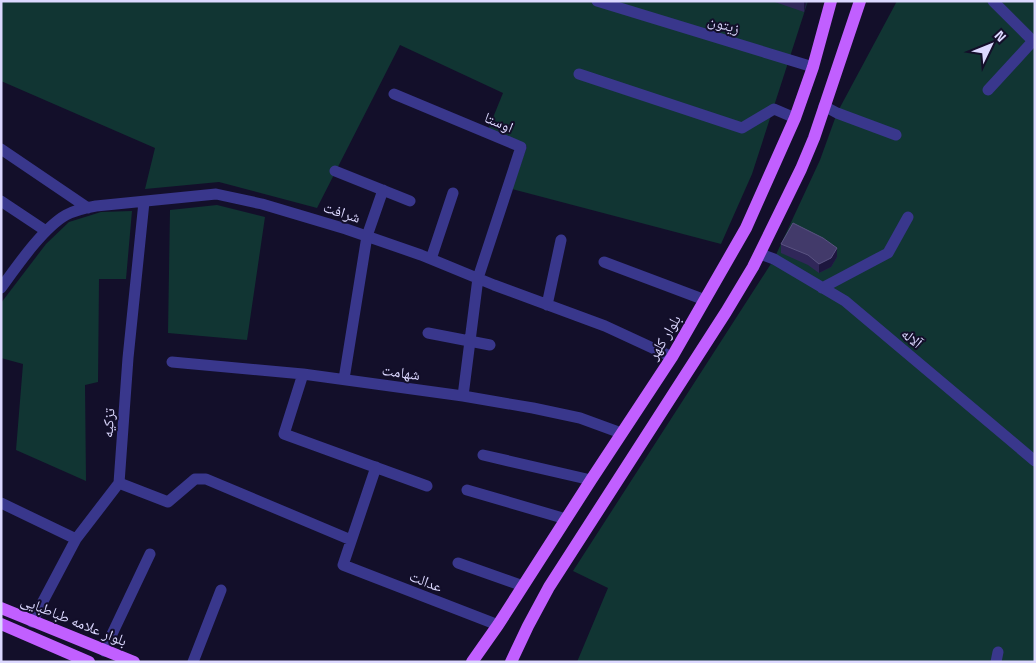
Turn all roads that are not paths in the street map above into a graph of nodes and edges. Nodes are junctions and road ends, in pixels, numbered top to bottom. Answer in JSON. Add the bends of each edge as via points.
{"nodes":[{"id":1,"x":598,"y":1,"type":"edge"},
{"id":2,"x":831,"y":1,"type":"edge"},
{"id":3,"x":860,"y":1,"type":"edge"},
{"id":4,"x":992,"y":1,"type":"edge"},
{"id":5,"x":813,"y":67,"type":"junction"},
{"id":6,"x":579,"y":74,"type":"dead end"},
{"id":7,"x":988,"y":90,"type":"dead end"},
{"id":8,"x":394,"y":94,"type":"dead end"},
{"id":9,"x":824,"y":106,"type":"junction"},
{"id":10,"x":795,"y":118,"type":"junction"},
{"id":11,"x":896,"y":135,"type":"dead end"},
{"id":12,"x":1,"y":148,"type":"edge"},
{"id":13,"x":335,"y":171,"type":"dead end"},
{"id":14,"x":383,"y":190,"type":"junction"},
{"id":15,"x":453,"y":193,"type":"dead end"},
{"id":16,"x":1,"y":201,"type":"edge"},
{"id":17,"x":410,"y":201,"type":"dead end"},
{"id":18,"x":144,"y":202,"type":"junction"},
{"id":19,"x":88,"y":208,"type":"junction"},
{"id":20,"x":908,"y":217,"type":"dead end"},
{"id":21,"x":46,"y":231,"type":"junction"},
{"id":22,"x":367,"y":236,"type":"junction"},
{"id":23,"x":561,"y":240,"type":"dead end"},
{"id":24,"x":760,"y":254,"type":"junction"},
{"id":25,"x":431,"y":259,"type":"junction"},
{"id":26,"x":604,"y":262,"type":"dead end"},
{"id":27,"x":478,"y":278,"type":"junction"},
{"id":28,"x":1,"y":288,"type":"edge"},
{"id":29,"x":822,"y":288,"type":"junction"},
{"id":30,"x":705,"y":300,"type":"junction"},
{"id":31,"x":548,"y":305,"type":"junction"},
{"id":32,"x":428,"y":333,"type":"dead end"},
{"id":33,"x":470,"y":341,"type":"junction"},
{"id":34,"x":490,"y":345,"type":"dead end"},
{"id":35,"x":672,"y":357,"type":"junction"},
{"id":36,"x":172,"y":362,"type":"dead end"},
{"id":37,"x":302,"y":374,"type":"junction"},
{"id":38,"x":344,"y":380,"type":"junction"},
{"id":39,"x":463,"y":396,"type":"junction"},
{"id":40,"x":621,"y":433,"type":"junction"},
{"id":41,"x":483,"y":455,"type":"dead end"},
{"id":42,"x":1035,"y":461,"type":"edge"},
{"id":43,"x":376,"y":467,"type":"junction"},
{"id":44,"x":591,"y":480,"type":"junction"},
{"id":45,"x":118,"y":483,"type":"junction"},
{"id":46,"x":427,"y":486,"type":"dead end"},
{"id":47,"x":467,"y":490,"type":"dead end"},
{"id":48,"x":1,"y":504,"type":"edge"},
{"id":49,"x":566,"y":519,"type":"junction"},
{"id":50,"x":76,"y":539,"type":"junction"},
{"id":51,"x":351,"y":540,"type":"junction"},
{"id":52,"x":150,"y":554,"type":"dead end"},
{"id":53,"x":458,"y":564,"type":"dead end"},
{"id":54,"x":523,"y":586,"type":"junction"},
{"id":55,"x":222,"y":590,"type":"dead end"},
{"id":56,"x":1,"y":608,"type":"edge"},
{"id":57,"x":32,"y":622,"type":"junction"},
{"id":58,"x":1,"y":624,"type":"edge"},
{"id":59,"x":498,"y":625,"type":"junction"},
{"id":60,"x":104,"y":651,"type":"junction"},
{"id":61,"x":89,"y":662,"type":"edge"},
{"id":62,"x":134,"y":662,"type":"edge"},
{"id":63,"x":193,"y":662,"type":"edge"},
{"id":64,"x":472,"y":662,"type":"edge"},
{"id":65,"x":512,"y":662,"type":"edge"}],
"edges":[{"from":1,"to":5,"type":"street","name":"زیتون"},
{"from":2,"to":5,"type":"main road","name":"بلوار کلهر"},
{"from":3,"to":9,"type":"main road"},
{"from":4,"to":7,"type":"street","via":[[1033,41]]},
{"from":5,"to":10,"type":"main road","name":"بلوار کلهر"},
{"from":6,"to":10,"type":"street","via":[[742,128],[774,109]]},
{"from":8,"to":27,"type":"street","name":"اوستا","via":[[521,147]]},
{"from":9,"to":11,"type":"street"},
{"from":9,"to":24,"type":"main road","via":[[802,169]]},
{"from":10,"to":30,"type":"main road","name":"بلوار کلهر","via":[[746,228]]},
{"from":12,"to":19,"type":"street"},
{"from":13,"to":14,"type":"street"},
{"from":14,"to":17,"type":"street"},
{"from":14,"to":22,"type":"street"},
{"from":15,"to":25,"type":"street"},
{"from":16,"to":21,"type":"street"},
{"from":18,"to":19,"type":"street","name":"شرافت"},
{"from":18,"to":22,"type":"street","name":"شرافت","via":[[216,194],[262,204]]},
{"from":18,"to":45,"type":"street","name":"تزکیه"},
{"from":19,"to":21,"type":"street","name":"شرافت","via":[[64,216]]},
{"from":20,"to":29,"type":"street","via":[[888,252]]},
{"from":21,"to":28,"type":"street","name":"شرافت"},
{"from":22,"to":25,"type":"street","name":"شرافت"},
{"from":22,"to":38,"type":"street"},
{"from":23,"to":31,"type":"street"},
{"from":24,"to":29,"type":"street","name":"آلاله"},
{"from":24,"to":65,"type":"main road","via":[[549,587]]},
{"from":25,"to":27,"type":"street","name":"شرافت"},
{"from":26,"to":30,"type":"street"},
{"from":27,"to":31,"type":"street","name":"شرافت"},
{"from":27,"to":33,"type":"street","name":"اوستا"},
{"from":29,"to":42,"type":"street","name":"آلاله","via":[[845,302]]},
{"from":30,"to":35,"type":"main road","name":"بلوار کلهر"},
{"from":31,"to":35,"type":"street","name":"شرافت","via":[[605,326]]},
{"from":32,"to":33,"type":"street"},
{"from":33,"to":34,"type":"street"},
{"from":33,"to":39,"type":"street","name":"اوستا"},
{"from":35,"to":40,"type":"main road","name":"بلوار کلهر"},
{"from":36,"to":37,"type":"street","name":"شهامت"},
{"from":37,"to":38,"type":"street","name":"شهامت"},
{"from":37,"to":43,"type":"street","via":[[284,434]]},
{"from":38,"to":39,"type":"street","name":"شهامت"},
{"from":39,"to":40,"type":"street","name":"شهامت","via":[[580,418]]},
{"from":40,"to":44,"type":"main road","name":"بلوار کلهر"},
{"from":41,"to":44,"type":"street"},
{"from":43,"to":46,"type":"street"},
{"from":43,"to":51,"type":"street"},
{"from":44,"to":49,"type":"main road","name":"بلوار کلهر"},
{"from":45,"to":50,"type":"street"},
{"from":45,"to":51,"type":"street","via":[[168,502],[195,479],[206,479]]},
{"from":47,"to":49,"type":"street"},
{"from":48,"to":50,"type":"street"},
{"from":49,"to":54,"type":"main road","name":"بلوار کلهر"},
{"from":50,"to":57,"type":"street"},
{"from":51,"to":59,"type":"street","name":"عدالت","via":[[343,565]]},
{"from":52,"to":60,"type":"street"},
{"from":53,"to":54,"type":"street"},
{"from":54,"to":59,"type":"main road","name":"بلوار کلهر"},
{"from":55,"to":63,"type":"street"},
{"from":56,"to":57,"type":"main road","name":"بلوار علامه طباطبایی"},
{"from":57,"to":60,"type":"main road","name":"بلوار علامه طباطبایی"},
{"from":58,"to":61,"type":"main road","name":"بلوار علامه طباطبایی"},
{"from":59,"to":64,"type":"main road","name":"بلوار کلهر"},
{"from":60,"to":62,"type":"main road","name":"بلوار علامه طباطبایی"}]}
